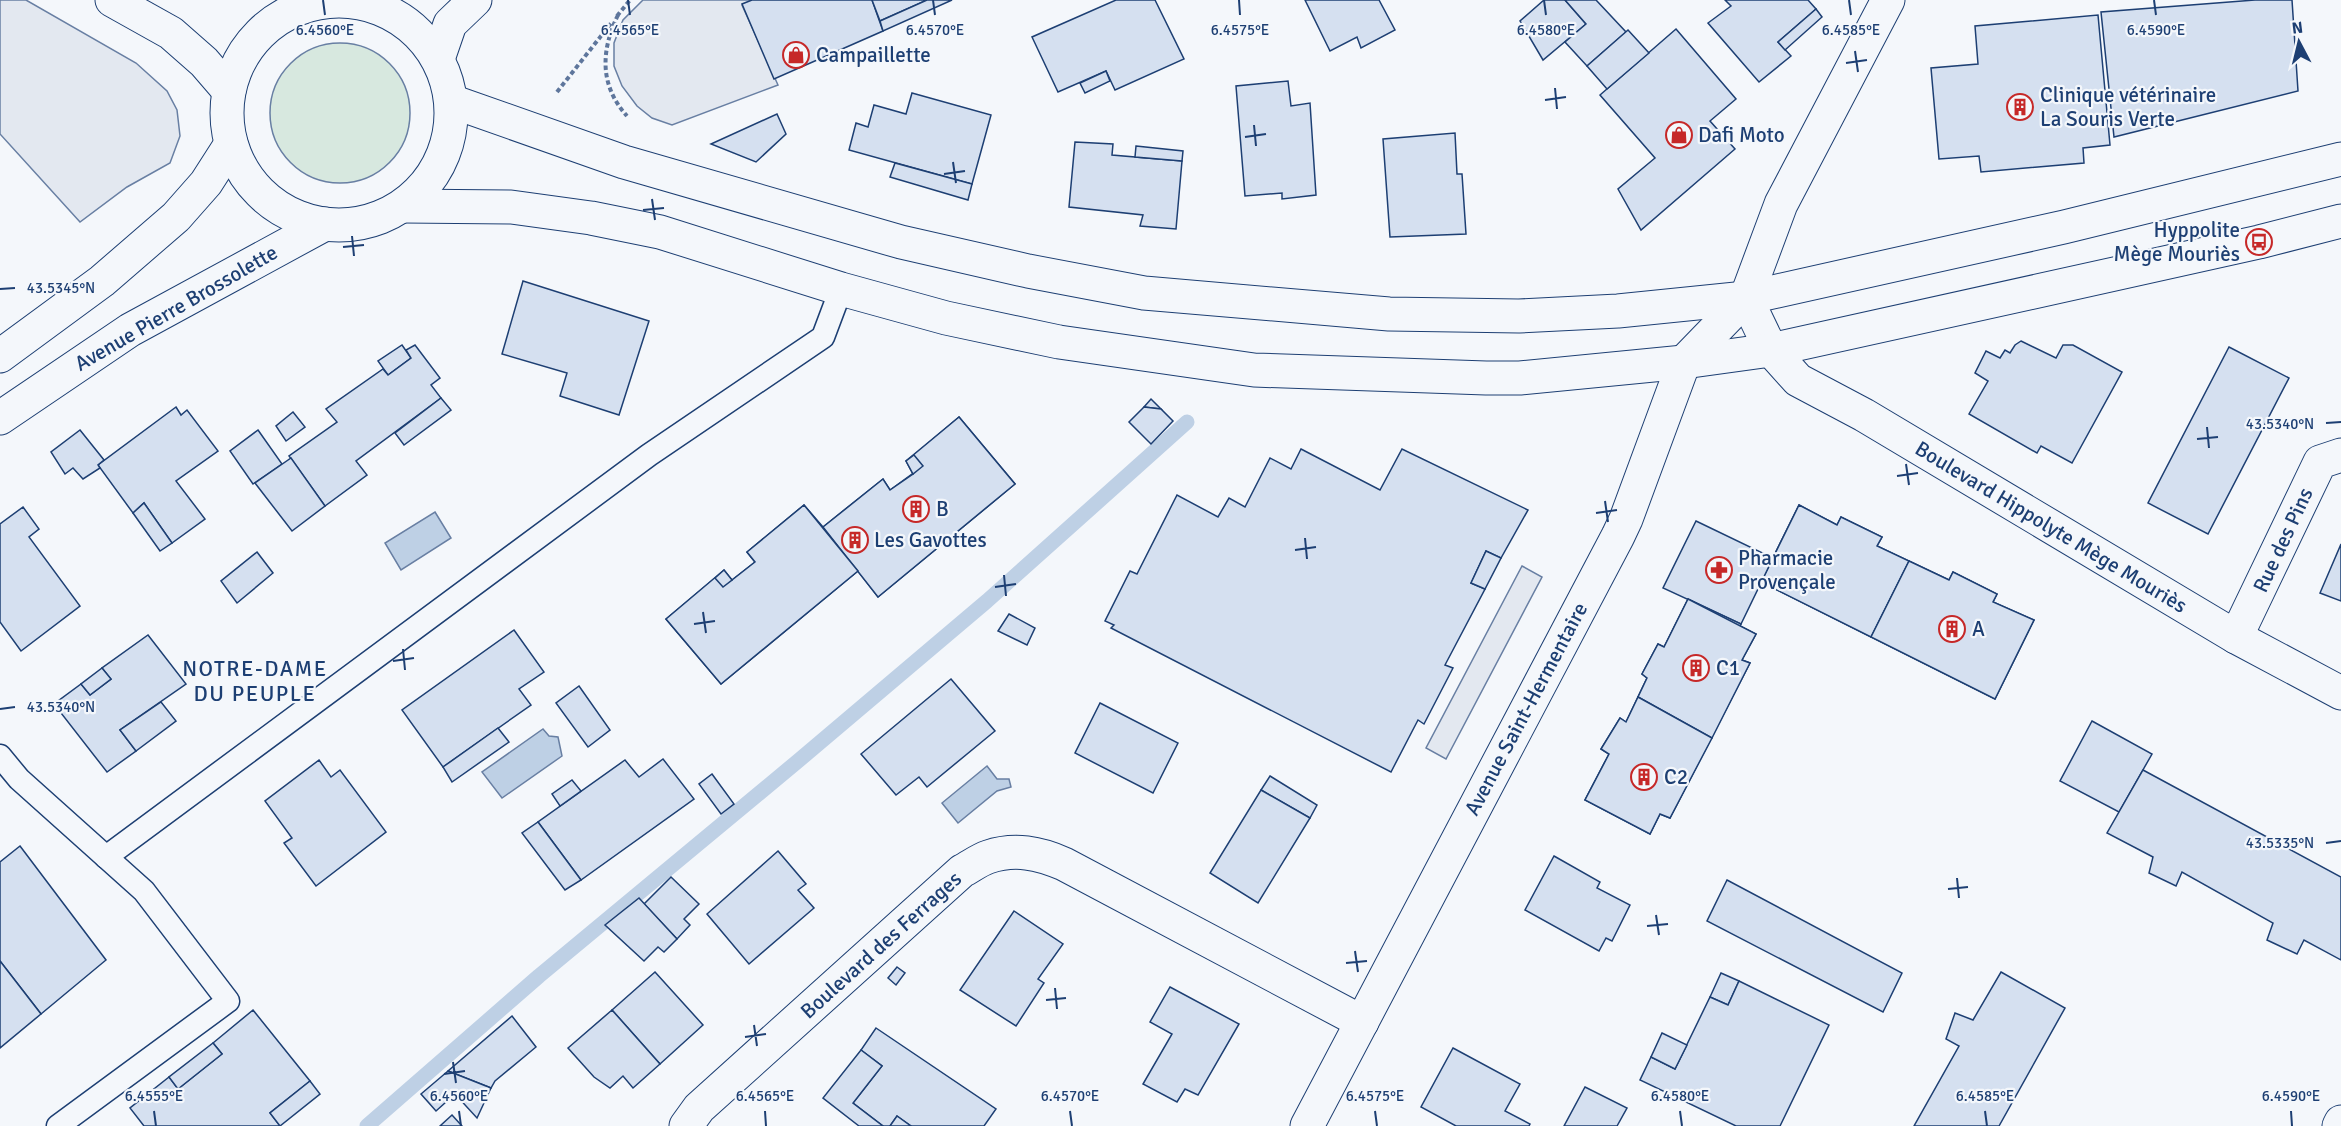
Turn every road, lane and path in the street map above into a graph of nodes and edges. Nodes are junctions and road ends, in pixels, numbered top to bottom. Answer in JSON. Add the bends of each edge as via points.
{"nodes":[{"id":1,"x":112,"y":0,"type":"edge"},
{"id":2,"x":475,"y":0,"type":"edge"},
{"id":3,"x":630,"y":0,"type":"edge"},
{"id":4,"x":1888,"y":0,"type":"edge"},
{"id":5,"x":364,"y":2,"type":"edge"},
{"id":6,"x":296,"y":3,"type":"edge"},
{"id":7,"x":618,"y":15,"type":"junction"},
{"id":8,"x":438,"y":59,"type":"junction"},
{"id":9,"x":229,"y":91,"type":"junction"},
{"id":10,"x":555,"y":96,"type":"dead end"},
{"id":11,"x":451,"y":101,"type":"junction"},
{"id":12,"x":629,"y":118,"type":"dead end"},
{"id":13,"x":231,"y":144,"type":"junction"},
{"id":14,"x":2341,"y":159,"type":"edge"},
{"id":15,"x":403,"y":206,"type":"junction"},
{"id":16,"x":2341,"y":221,"type":"edge"},
{"id":17,"x":325,"y":224,"type":"junction"},
{"id":18,"x":841,"y":289,"type":"junction"},
{"id":19,"x":1746,"y":298,"type":"junction"},
{"id":20,"x":1771,"y":350,"type":"junction"},
{"id":21,"x":0,"y":356,"type":"edge"},
{"id":22,"x":1684,"y":362,"type":"junction"},
{"id":23,"x":0,"y":418,"type":"edge"},
{"id":24,"x":2341,"y":455,"type":"edge"},
{"id":25,"x":2236,"y":638,"type":"junction"},
{"id":26,"x":2341,"y":693,"type":"edge"},
{"id":27,"x":0,"y":756,"type":"edge"},
{"id":28,"x":106,"y":857,"type":"junction"},
{"id":29,"x":1362,"y":1022,"type":"junction"},
{"id":30,"x":2341,"y":1122,"type":"edge"},
{"id":31,"x":58,"y":1126,"type":"edge"},
{"id":32,"x":686,"y":1126,"type":"edge"},
{"id":33,"x":1307,"y":1126,"type":"edge"},
{"id":34,"x":2339,"y":1126,"type":"edge"}],
"edges":[{"from":1,"to":9,"type":"main road","via":[[171,33]]},
{"from":2,"to":8,"type":"main road","via":[[450,24]]},
{"from":3,"to":7,"type":"path"},
{"from":4,"to":19,"type":"main road","via":[[1781,204]]},
{"from":5,"to":6,"type":"main road"},
{"from":5,"to":8,"type":"main road","via":[[392,14],[418,33]]},
{"from":6,"to":9,"type":"main road","via":[[259,33],[238,63]]},
{"from":7,"to":10,"type":"path"},
{"from":7,"to":12,"type":"path","via":[[608,35],[604,67],[615,99]]},
{"from":8,"to":11,"type":"main road"},
{"from":9,"to":13,"type":"main road","via":[[227,118]]},
{"from":11,"to":15,"type":"main road","via":[[451,131],[442,160],[426,185]]},
{"from":11,"to":19,"type":"main road","via":[[624,162],[901,242],[1028,272],[1144,293],[1389,314],[1519,316]]},
{"from":13,"to":17,"type":"main road","via":[[245,174],[267,198],[294,216]]},
{"from":13,"to":21,"type":"main road","via":[[206,183],[176,218],[102,281]]},
{"from":14,"to":19,"type":"main road"},
{"from":15,"to":17,"type":"main road","via":[[379,218],[353,224]]},
{"from":15,"to":18,"type":"main road","via":[[511,207],[591,218],[660,232]]},
{"from":16,"to":20,"type":"main road"},
{"from":17,"to":23,"type":"main road","name":"Avenue Pierre Brossolette","via":[[130,330]]},
{"from":18,"to":22,"type":"main road","via":[[946,318],[1059,342],[1254,370],[1520,378]]},
{"from":18,"to":28,"type":"lane","via":[[823,337],[648,455]]},
{"from":19,"to":20,"type":"main road","name":"Boulevard Hippolyte Mège Mouriès"},
{"from":19,"to":22,"type":"main road","name":"Avenue Saint-Hermentaire"},
{"from":20,"to":22,"type":"main road"},
{"from":20,"to":25,"type":"main road","name":"Boulevard Hippolyte Mège Mouriès","via":[[1798,380]]},
{"from":22,"to":29,"type":"main road","name":"Avenue Saint-Hermentaire","via":[[1626,519]]},
{"from":24,"to":25,"type":"main road","name":"Rue des Pins","via":[[2319,462]]},
{"from":25,"to":26,"type":"main road","name":"Boulevard Hippolyte Mège Mouriès"},
{"from":27,"to":28,"type":"lane","via":[[19,779]]},
{"from":28,"to":31,"type":"lane","via":[[144,891],[228,1000]]},
{"from":29,"to":32,"type":"main road","name":"Boulevard des Ferrages","via":[[1064,864],[1039,853],[988,857],[962,871],[699,1108]]},
{"from":29,"to":33,"type":"main road","name":"Avenue Saint-Hermentaire"},
{"from":30,"to":34,"type":"main road"}]}
